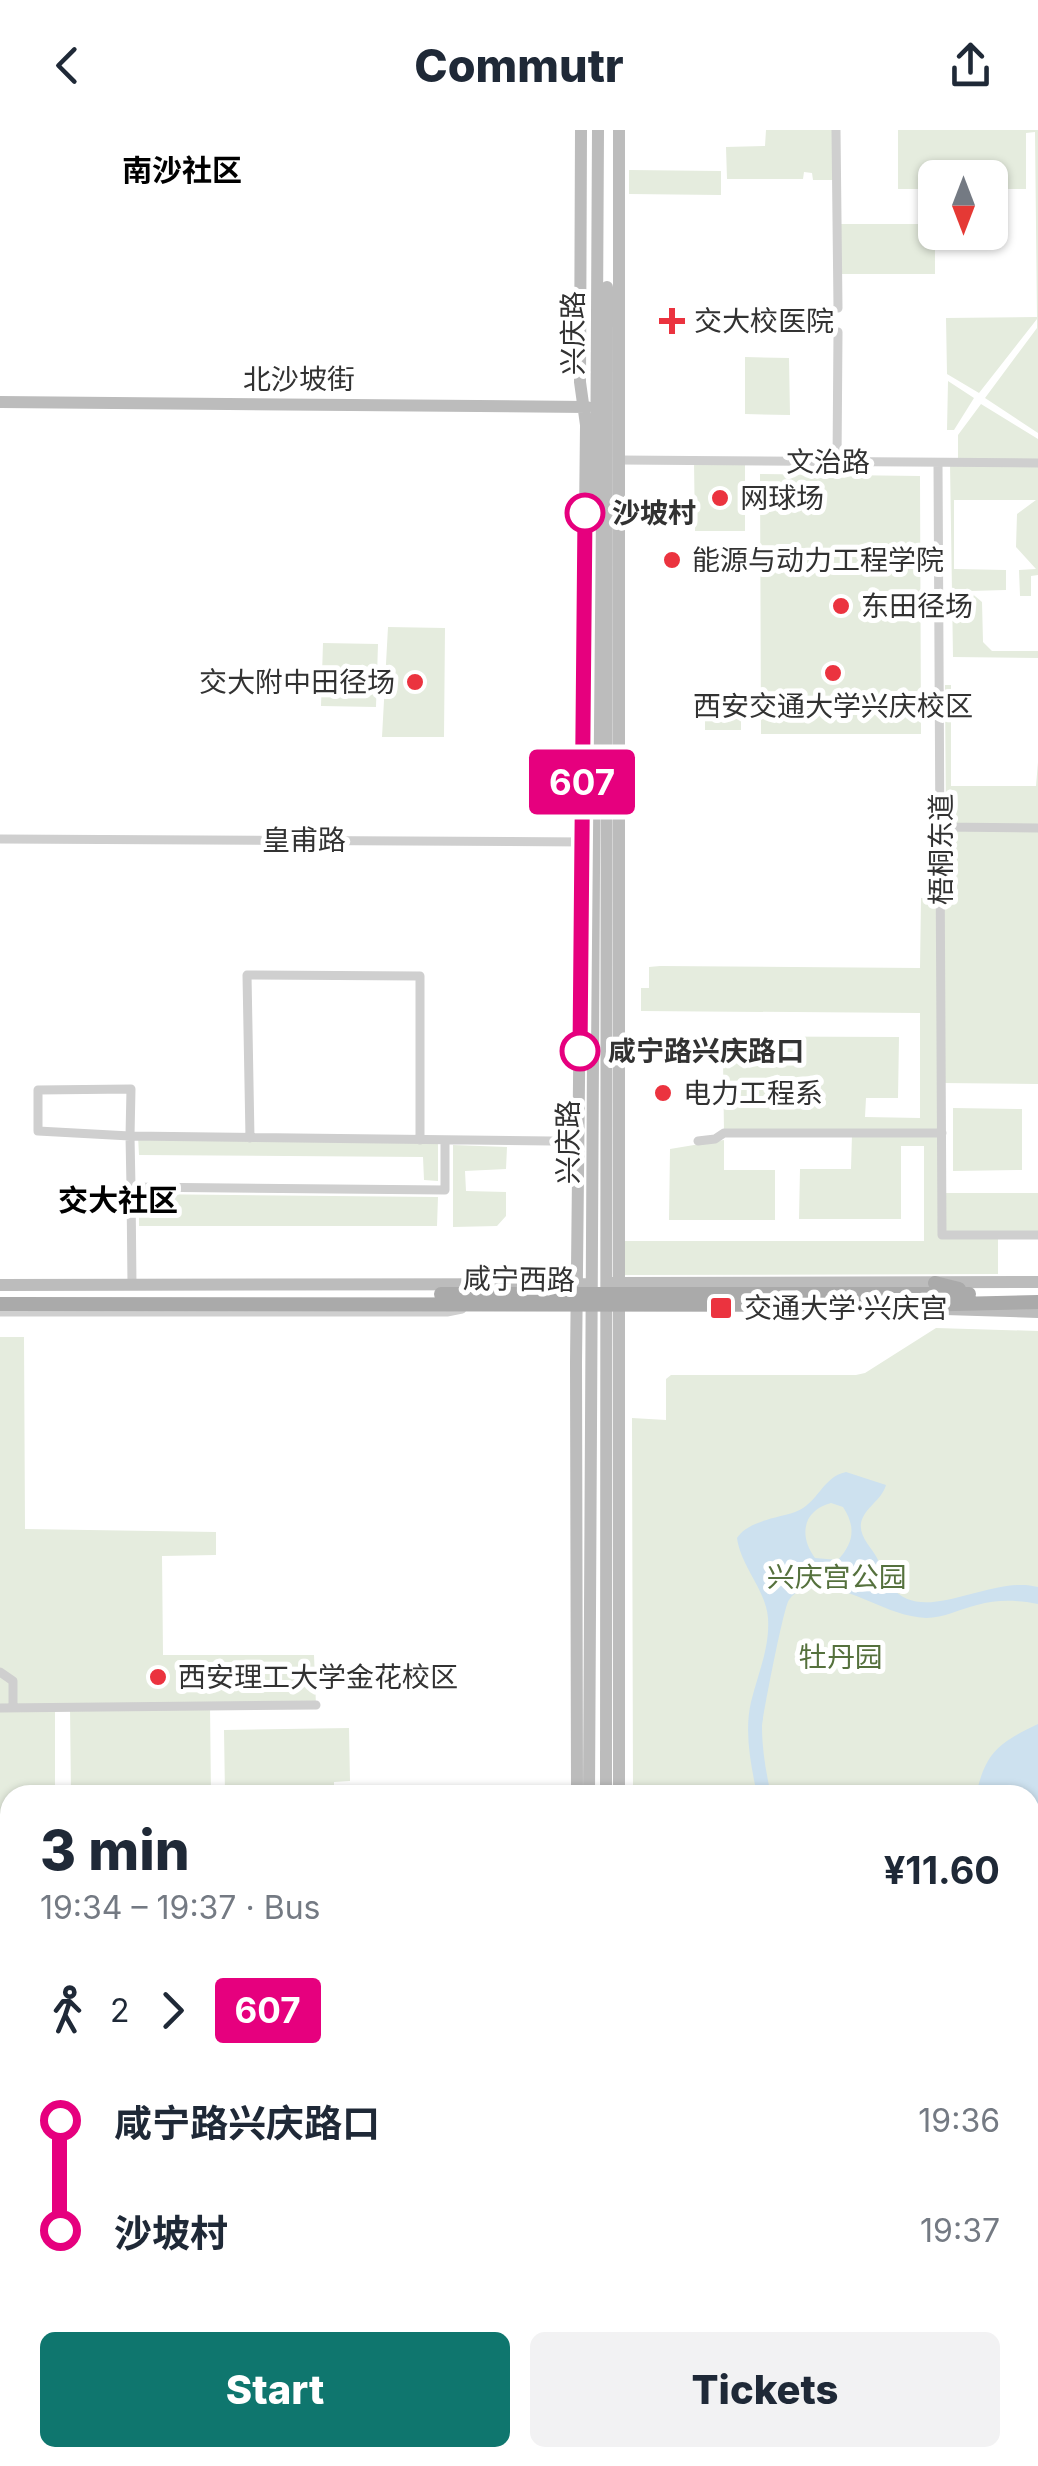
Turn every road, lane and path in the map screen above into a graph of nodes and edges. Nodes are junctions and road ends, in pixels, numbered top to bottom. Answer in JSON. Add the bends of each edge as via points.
{"nodes":[{"id":1,"x":580,"y":130,"type":"edge"},
{"id":2,"x":598,"y":130,"type":"edge"},
{"id":3,"x":606,"y":130,"type":"edge"},
{"id":4,"x":618,"y":130,"type":"edge"},
{"id":5,"x":836,"y":130,"type":"edge"},
{"id":6,"x":838,"y":308,"type":"dead end"},
{"id":7,"x":838,"y":332,"type":"dead end"},
{"id":8,"x":0,"y":402,"type":"edge"},
{"id":9,"x":591,"y":407,"type":"junction"},
{"id":10,"x":619,"y":460,"type":"junction"},
{"id":11,"x":837,"y":462,"type":"junction"},
{"id":12,"x":938,"y":463,"type":"junction"},
{"id":13,"x":1038,"y":463,"type":"edge"},
{"id":14,"x":940,"y":827,"type":"junction"},
{"id":15,"x":1038,"y":828,"type":"edge"},
{"id":16,"x":0,"y":839,"type":"edge"},
{"id":17,"x":595,"y":842,"type":"junction"},
{"id":18,"x":942,"y":1134,"type":"junction"},
{"id":19,"x":130,"y":1136,"type":"junction"},
{"id":20,"x":250,"y":1138,"type":"junction"},
{"id":21,"x":420,"y":1140,"type":"junction"},
{"id":22,"x":446,"y":1140,"type":"junction"},
{"id":23,"x":551,"y":1141,"type":"dead end"},
{"id":24,"x":698,"y":1141,"type":"dead end"},
{"id":25,"x":131,"y":1187,"type":"junction"},
{"id":26,"x":1038,"y":1235,"type":"edge"},
{"id":27,"x":1038,"y":1282,"type":"edge"},
{"id":28,"x":935,"y":1283,"type":"junction"},
{"id":29,"x":132,"y":1285,"type":"junction"},
{"id":30,"x":0,"y":1286,"type":"edge"},
{"id":31,"x":979,"y":1294,"type":"junction"},
{"id":32,"x":1038,"y":1294,"type":"edge"},
{"id":33,"x":0,"y":1295,"type":"edge"},
{"id":34,"x":598,"y":1295,"type":"junction"},
{"id":35,"x":1038,"y":1302,"type":"edge"},
{"id":36,"x":0,"y":1304,"type":"edge"},
{"id":37,"x":477,"y":1306,"type":"junction"},
{"id":38,"x":913,"y":1306,"type":"junction"},
{"id":39,"x":0,"y":1312,"type":"edge"},
{"id":40,"x":1038,"y":1312,"type":"edge"},
{"id":41,"x":0,"y":1670,"type":"edge"},
{"id":42,"x":316,"y":1705,"type":"dead end"},
{"id":43,"x":0,"y":1708,"type":"edge"},
{"id":44,"x":14,"y":1708,"type":"junction"},
{"id":45,"x":577,"y":1785,"type":"edge"},
{"id":46,"x":590,"y":1785,"type":"edge"},
{"id":47,"x":606,"y":1785,"type":"edge"},
{"id":48,"x":619,"y":1785,"type":"edge"}],
"edges":[{"from":1,"to":9,"type":"street","via":[[580,382]]},
{"from":2,"to":9,"type":"street","name":"兴庆路"},
{"from":3,"to":17,"type":"street","name":"兴庆路"},
{"from":4,"to":10,"type":"street"},
{"from":5,"to":6,"type":"street"},
{"from":7,"to":11,"type":"street"},
{"from":8,"to":9,"type":"street","name":"北沙坡街"},
{"from":9,"to":17,"type":"street","via":[[586,425]]},
{"from":10,"to":11,"type":"street","name":"文治路"},
{"from":10,"to":34,"type":"street","via":[[620,1216]]},
{"from":11,"to":12,"type":"street","name":"文治路"},
{"from":12,"to":13,"type":"street","name":"文治路"},
{"from":12,"to":14,"type":"street","name":"梧桐东道"},
{"from":14,"to":15,"type":"street"},
{"from":14,"to":18,"type":"street","name":"梧桐东道"},
{"from":16,"to":17,"type":"street","name":"皇甫路"},
{"from":17,"to":34,"type":"street","name":"兴庆路"},
{"from":17,"to":34,"type":"street"},
{"from":18,"to":24,"type":"street","via":[[724,1132]]},
{"from":18,"to":26,"type":"street","name":"梧桐东道","via":[[942,1235]]},
{"from":19,"to":19,"type":"street","via":[[131,1089],[38,1090],[38,1131]]},
{"from":19,"to":20,"type":"street"},
{"from":19,"to":25,"type":"street"},
{"from":20,"to":21,"type":"street"},
{"from":20,"to":21,"type":"street","via":[[248,976],[420,976]]},
{"from":21,"to":22,"type":"street"},
{"from":22,"to":23,"type":"street"},
{"from":22,"to":25,"type":"street","via":[[446,1190]]},
{"from":25,"to":29,"type":"street"},
{"from":27,"to":28,"type":"street"},
{"from":28,"to":31,"type":"main road"},
{"from":28,"to":34,"type":"street"},
{"from":29,"to":30,"type":"street"},
{"from":29,"to":34,"type":"street"},
{"from":31,"to":32,"type":"main road","name":"咸宁西路"},
{"from":31,"to":34,"type":"main road","name":"咸宁西路"},
{"from":33,"to":34,"type":"main road","name":"咸宁西路"},
{"from":34,"to":37,"type":"main road","name":"咸宁西路"},
{"from":34,"to":38,"type":"main road","name":"咸宁西路"},
{"from":34,"to":45,"type":"street"},
{"from":34,"to":46,"type":"street","name":"兴庆路"},
{"from":34,"to":47,"type":"street","name":"兴庆路"},
{"from":34,"to":48,"type":"street"},
{"from":35,"to":38,"type":"main road","name":"咸宁西路"},
{"from":36,"to":37,"type":"main road","name":"咸宁西路"},
{"from":37,"to":39,"type":"street","via":[[447,1312]]},
{"from":38,"to":40,"type":"street"},
{"from":41,"to":44,"type":"street","via":[[13,1681]]},
{"from":42,"to":44,"type":"street"},
{"from":43,"to":44,"type":"street"}]}
